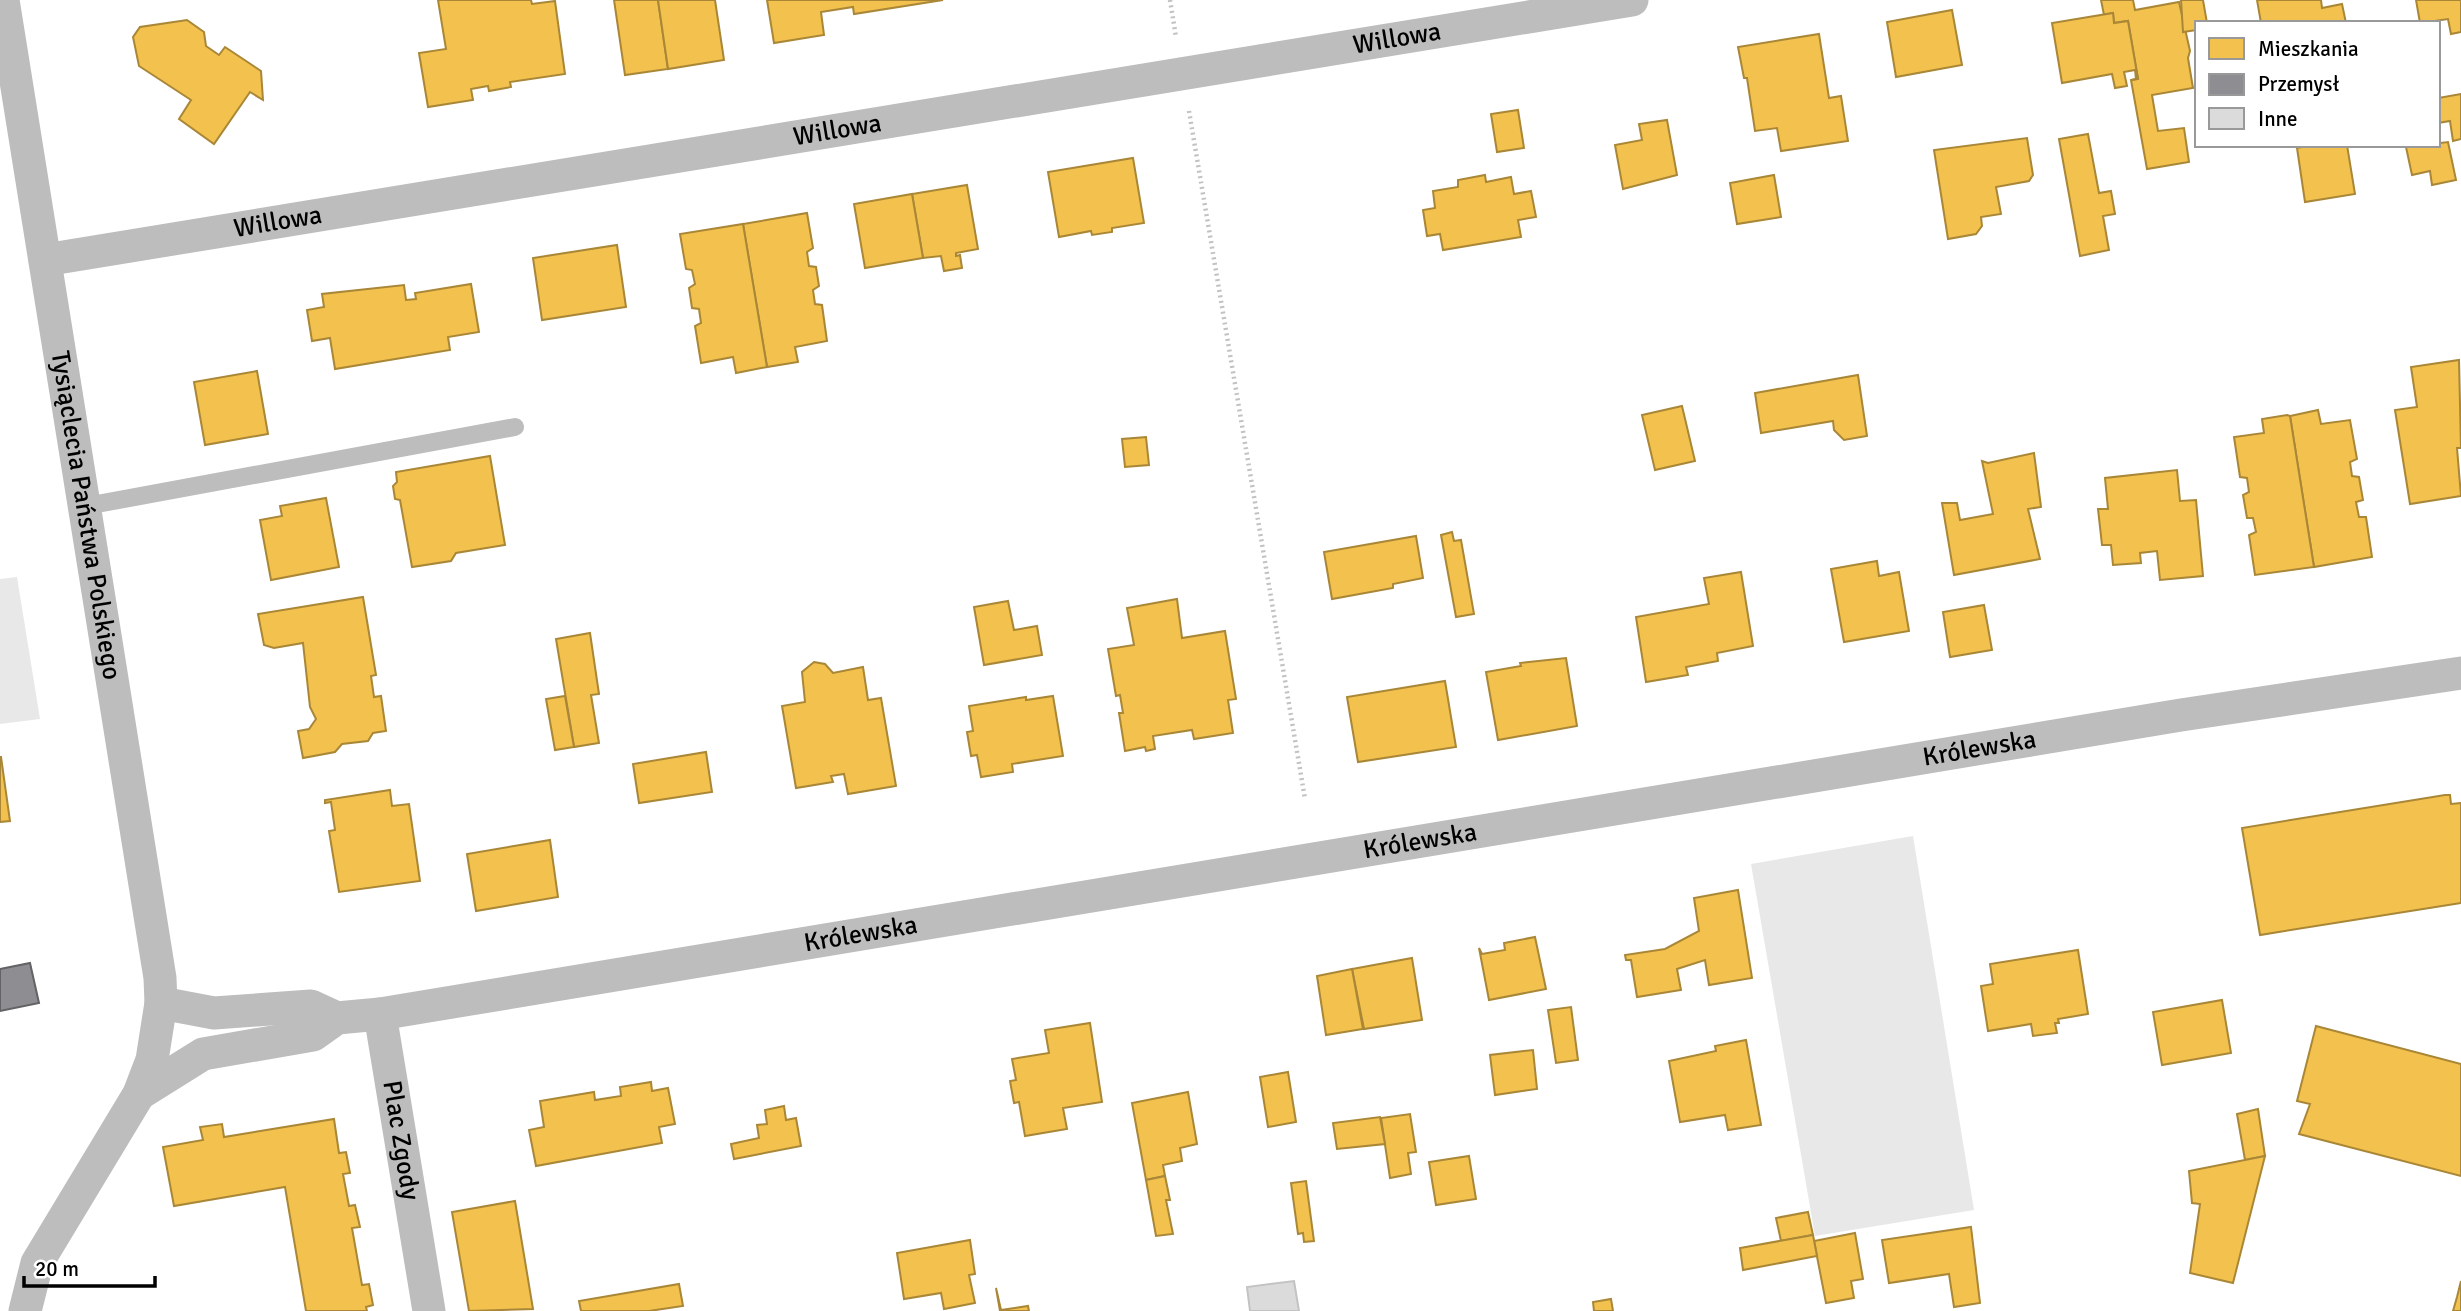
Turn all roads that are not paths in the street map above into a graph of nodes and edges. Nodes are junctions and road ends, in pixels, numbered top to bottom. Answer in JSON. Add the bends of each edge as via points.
{"nodes":[{"id":1,"x":3,"y":0,"type":"edge"},
{"id":2,"x":1632,"y":0,"type":"edge"},
{"id":3,"x":45,"y":260,"type":"junction"},
{"id":4,"x":514,"y":427,"type":"dead end"},
{"id":5,"x":86,"y":506,"type":"junction"},
{"id":6,"x":2461,"y":673,"type":"edge"},
{"id":7,"x":380,"y":1014,"type":"junction"},
{"id":8,"x":159,"y":1016,"type":"junction"},
{"id":9,"x":337,"y":1018,"type":"junction"},
{"id":10,"x":139,"y":1094,"type":"junction"},
{"id":11,"x":25,"y":1311,"type":"edge"},
{"id":12,"x":429,"y":1311,"type":"edge"}],
"edges":[{"from":1,"to":3,"type":"street","name":"Tysiąclecia Państwa Polskiego"},
{"from":2,"to":3,"type":"street","name":"Willowa"},
{"from":3,"to":5,"type":"street","name":"Tysiąclecia Państwa Polskiego"},
{"from":4,"to":5,"type":"lane"},
{"from":5,"to":8,"type":"street","name":"Tysiąclecia Państwa Polskiego","via":[[156,933]]},
{"from":6,"to":7,"type":"street","name":"Królewska"},
{"from":7,"to":9,"type":"street"},
{"from":7,"to":12,"type":"street","name":"Plac Zgody"},
{"from":8,"to":9,"type":"street","via":[[311,1006]]},
{"from":8,"to":10,"type":"street","via":[[152,1060]]},
{"from":9,"to":10,"type":"street","via":[[313,1035],[203,1054]]},
{"from":10,"to":11,"type":"street","via":[[37,1264]]}]}
